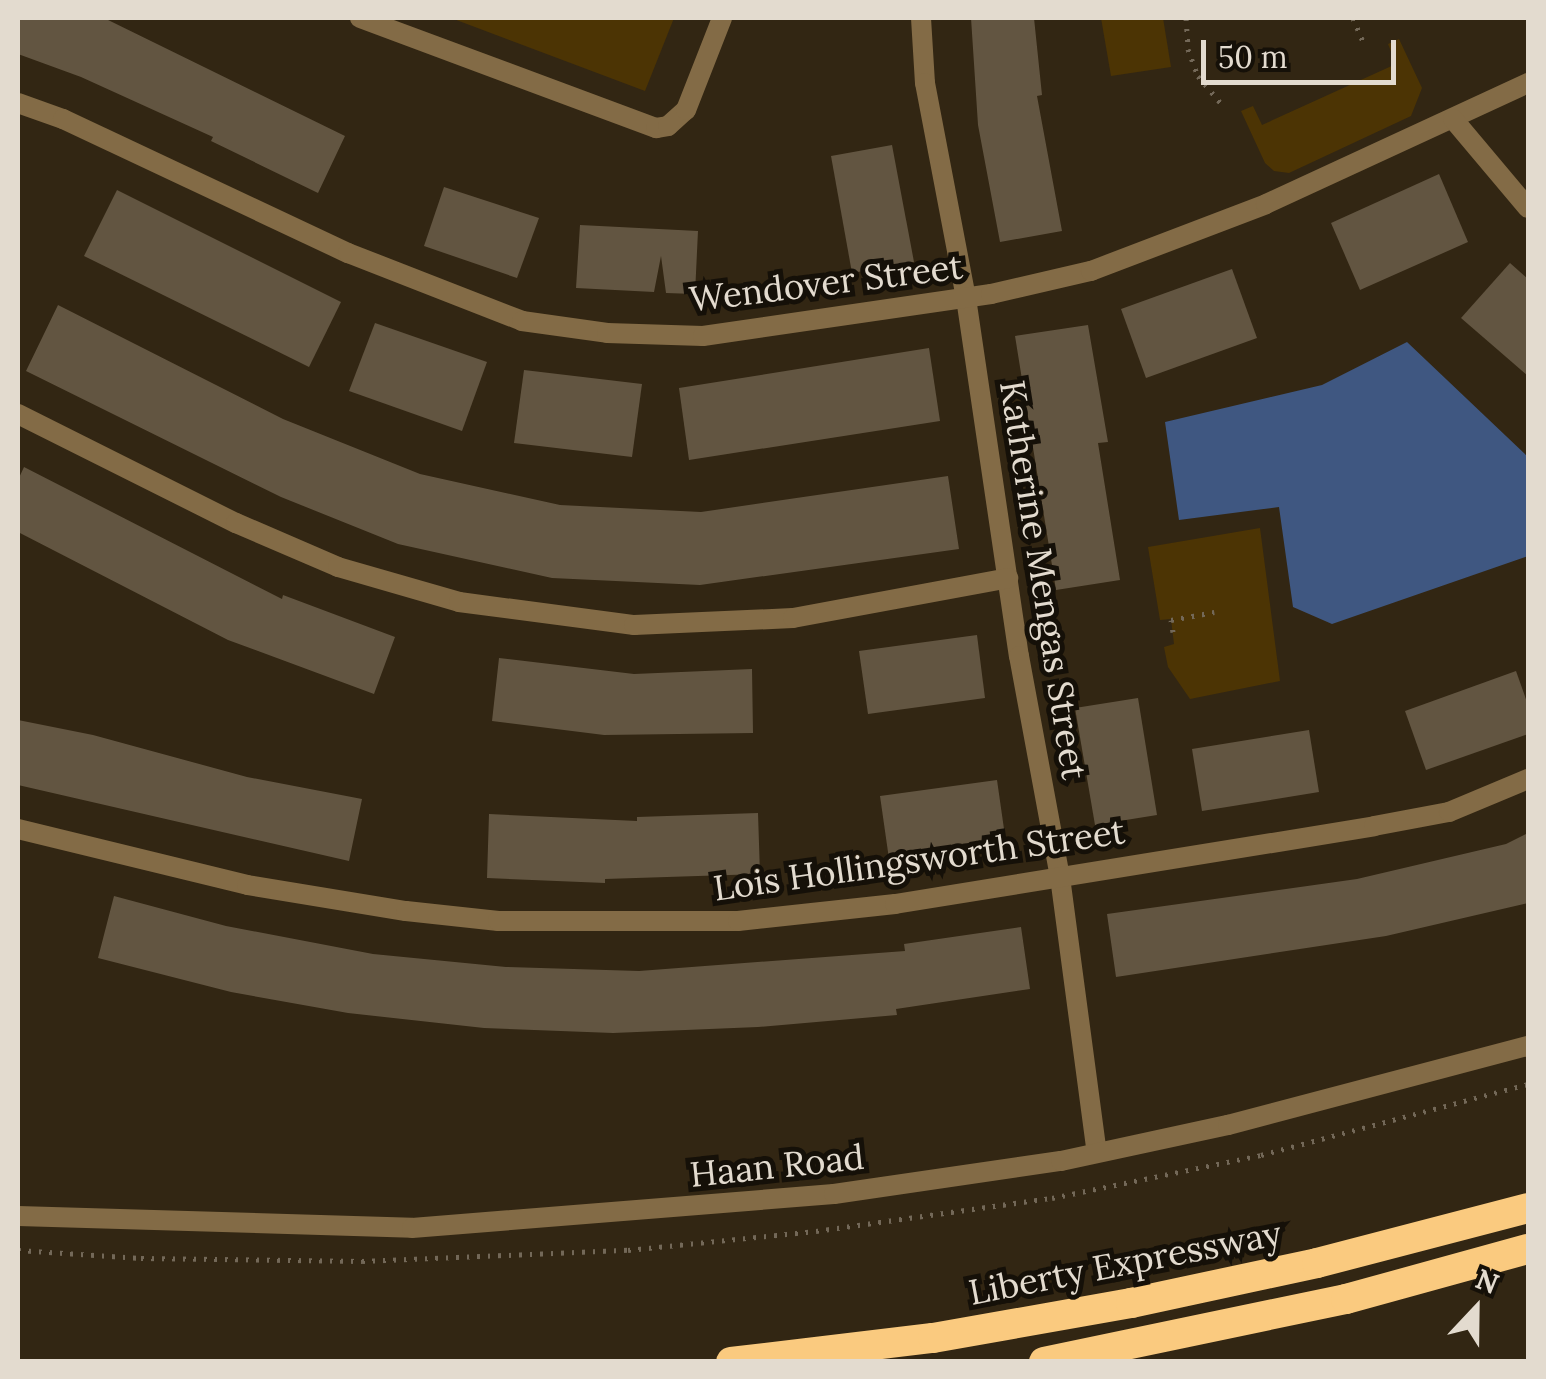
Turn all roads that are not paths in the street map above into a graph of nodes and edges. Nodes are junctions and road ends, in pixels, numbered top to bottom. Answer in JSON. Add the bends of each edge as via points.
{"nodes":[{"id":1,"x":360,"y":18,"type":"edge"},
{"id":2,"x":722,"y":18,"type":"edge"},
{"id":3,"x":921,"y":18,"type":"edge"},
{"id":4,"x":1528,"y":83,"type":"edge"},
{"id":5,"x":18,"y":103,"type":"edge"},
{"id":6,"x":1453,"y":119,"type":"junction"},
{"id":7,"x":1528,"y":208,"type":"edge"},
{"id":8,"x":966,"y":298,"type":"junction"},
{"id":9,"x":18,"y":414,"type":"edge"},
{"id":10,"x":1008,"y":578,"type":"junction"},
{"id":11,"x":1528,"y":779,"type":"edge"},
{"id":12,"x":18,"y":830,"type":"edge"},
{"id":13,"x":1060,"y":877,"type":"junction"},
{"id":14,"x":1528,"y":1046,"type":"edge"},
{"id":15,"x":1097,"y":1153,"type":"junction"},
{"id":16,"x":1528,"y":1208,"type":"edge"},
{"id":17,"x":18,"y":1216,"type":"edge"},
{"id":18,"x":1528,"y":1249,"type":"edge"},
{"id":19,"x":731,"y":1362,"type":"edge"},
{"id":20,"x":1044,"y":1362,"type":"edge"}],
"edges":[{"from":1,"to":2,"type":"street","via":[[656,128],[686,110]]},
{"from":3,"to":8,"type":"street","name":"Katherine Mengas Street","via":[[925,83]]},
{"from":4,"to":6,"type":"street","name":"Wendover Street"},
{"from":5,"to":8,"type":"street","name":"Wendover Street","via":[[348,253],[522,321],[703,336]]},
{"from":6,"to":7,"type":"street"},
{"from":6,"to":8,"type":"street","name":"Wendover Street","via":[[1166,246],[1091,271]]},
{"from":8,"to":10,"type":"street","name":"Katherine Mengas Street"},
{"from":9,"to":10,"type":"street","via":[[338,567],[460,602],[634,625],[753,620]]},
{"from":10,"to":13,"type":"street","name":"Katherine Mengas Street"},
{"from":11,"to":13,"type":"street","name":"Lois Hollingsworth Street","via":[[1450,812]]},
{"from":12,"to":13,"type":"street","name":"Lois Hollingsworth Street","via":[[246,885],[498,921],[738,921]]},
{"from":13,"to":15,"type":"street","name":"Katherine Mengas Street"},
{"from":14,"to":15,"type":"street","name":"Haan Road"},
{"from":15,"to":17,"type":"street","name":"Haan Road","via":[[834,1194],[412,1228]]},
{"from":16,"to":19,"type":"highway","name":"Liberty Expressway","via":[[1317,1264],[1132,1303],[934,1338]]},
{"from":18,"to":20,"type":"highway","via":[[1346,1299]]}]}
